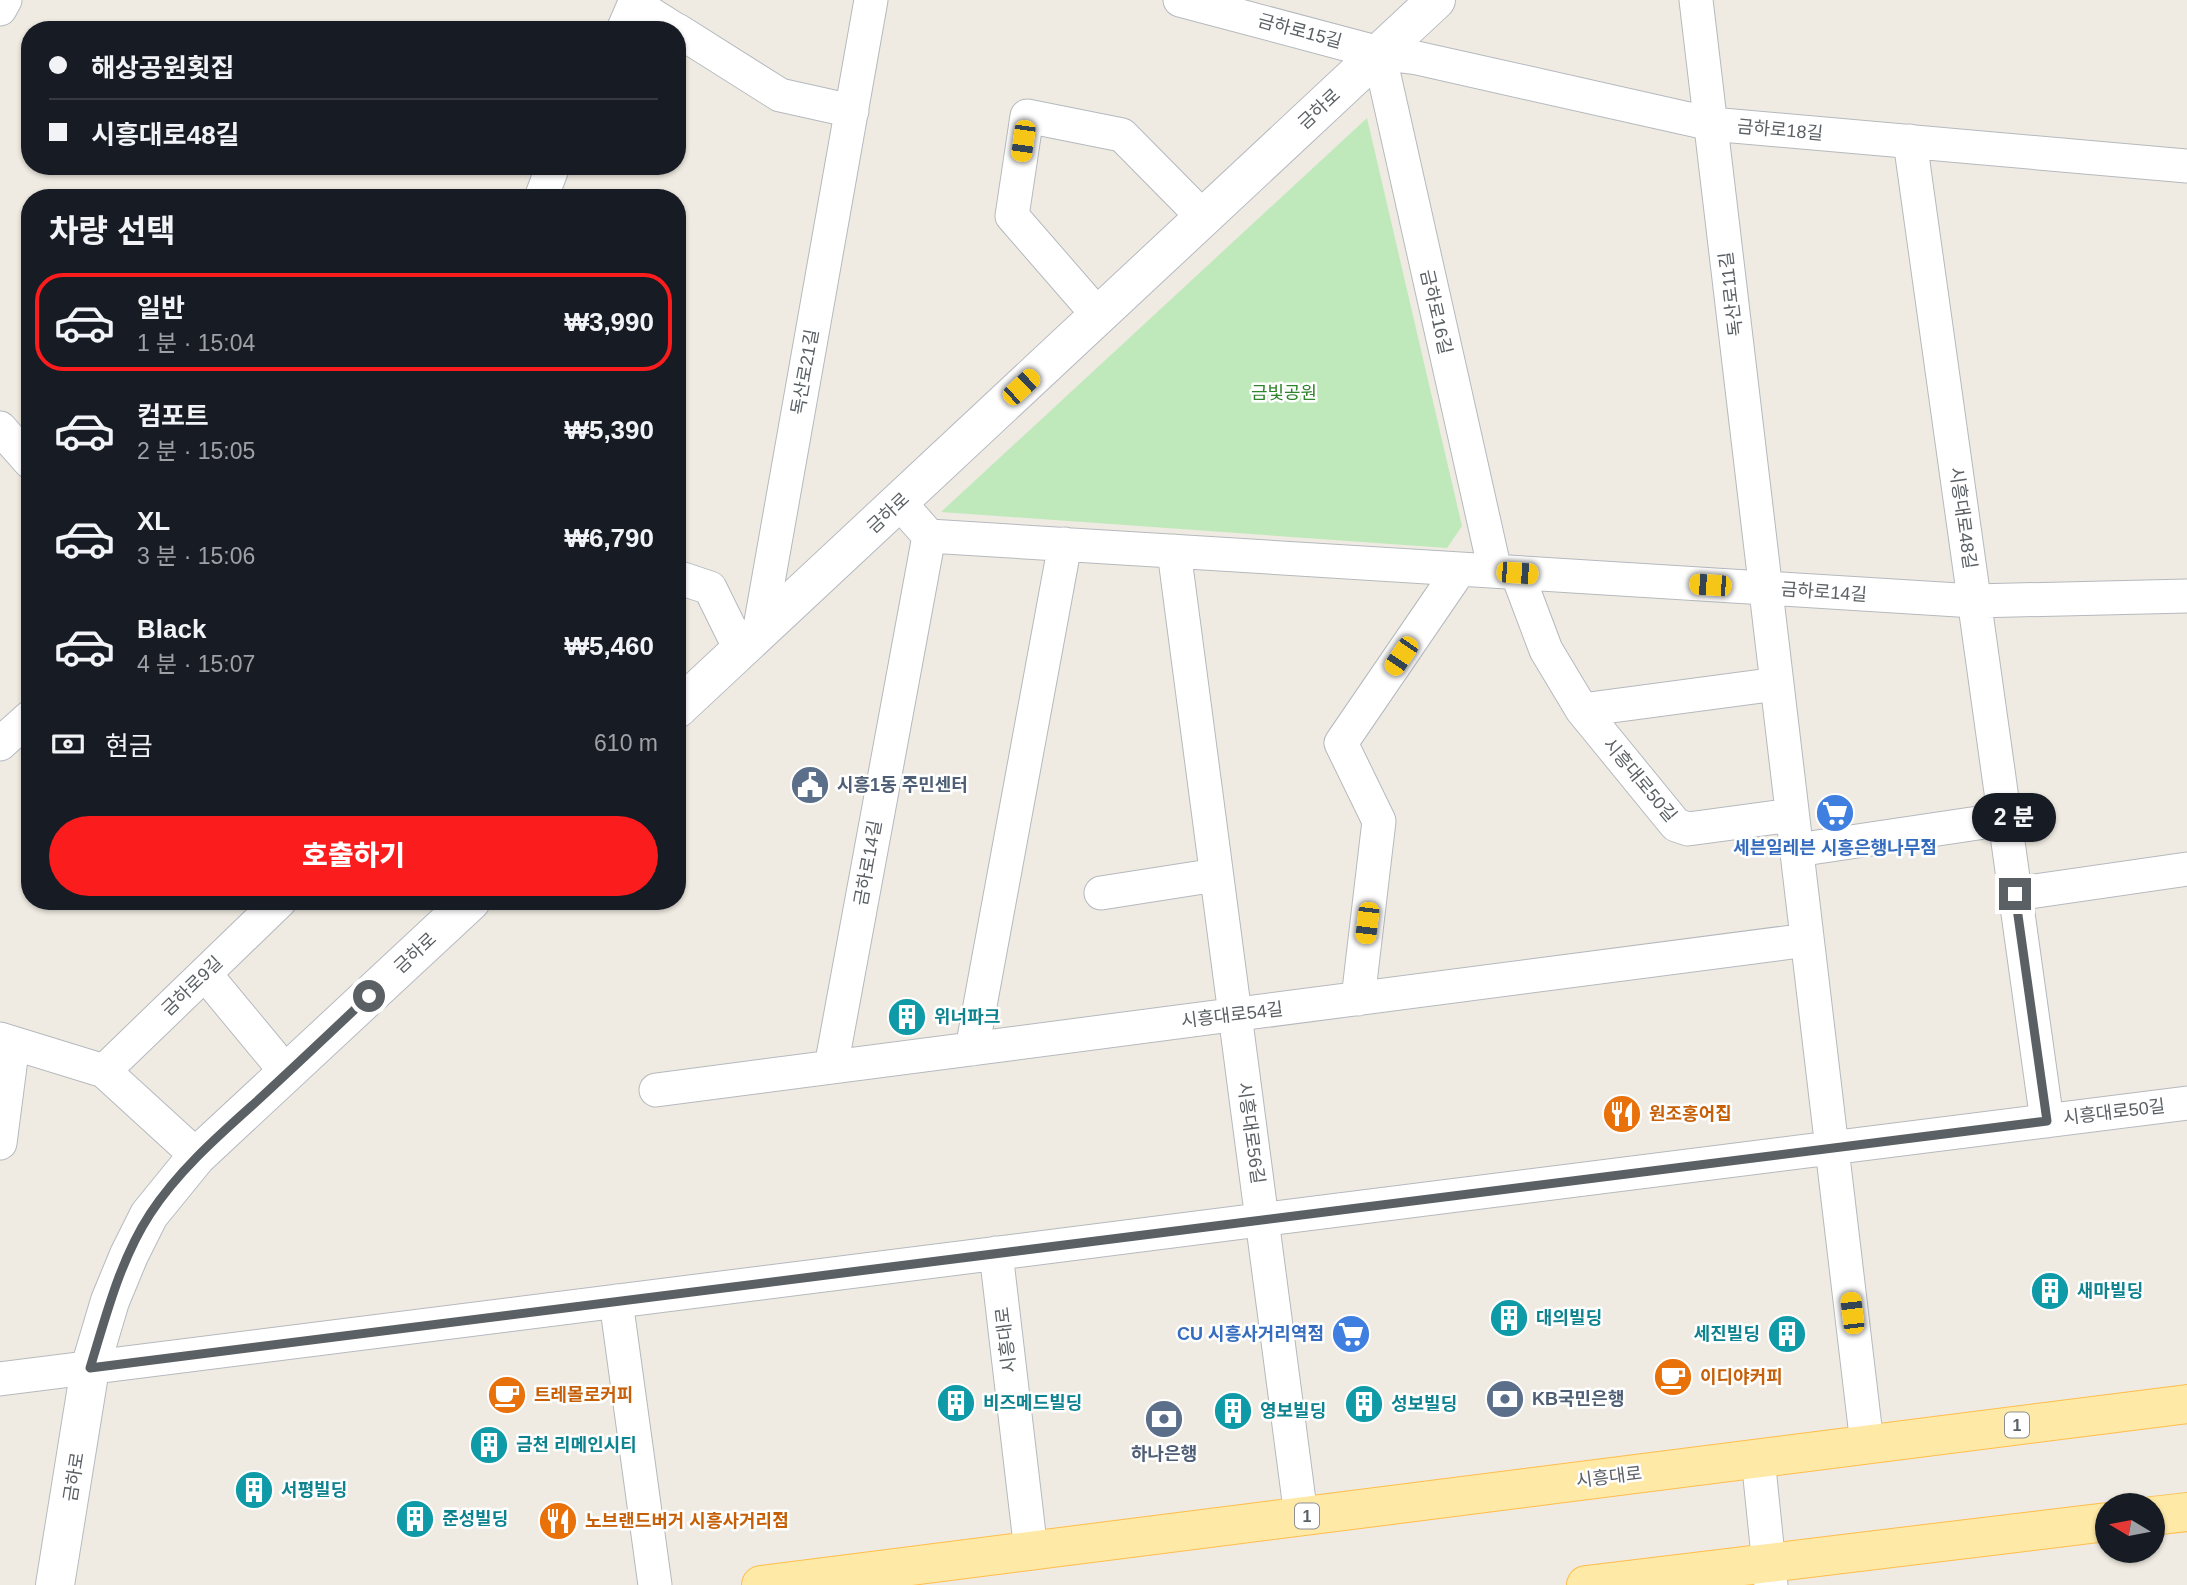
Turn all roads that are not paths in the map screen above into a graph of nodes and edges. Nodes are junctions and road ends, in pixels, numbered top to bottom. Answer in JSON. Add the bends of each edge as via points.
{"nodes":[{"id":1,"x":5,"y":0,"type":"edge"},
{"id":2,"x":872,"y":0,"type":"edge"},
{"id":3,"x":1180,"y":0,"type":"edge"},
{"id":4,"x":1436,"y":0,"type":"edge"},
{"id":5,"x":1696,"y":0,"type":"edge"},
{"id":6,"x":0,"y":9,"type":"edge"},
{"id":7,"x":631,"y":11,"type":"edge"},
{"id":8,"x":655,"y":21,"type":"edge"},
{"id":9,"x":686,"y":36,"type":"edge"},
{"id":10,"x":1379,"y":52,"type":"junction"},
{"id":11,"x":852,"y":111,"type":"junction"},
{"id":12,"x":1711,"y":124,"type":"junction"},
{"id":13,"x":1910,"y":141,"type":"junction"},
{"id":14,"x":2187,"y":166,"type":"edge"},
{"id":15,"x":1203,"y":217,"type":"junction"},
{"id":16,"x":1098,"y":315,"type":"junction"},
{"id":17,"x":0,"y":428,"type":"edge"},
{"id":18,"x":21,"y":452,"type":"edge"},
{"id":19,"x":900,"y":503,"type":"junction"},
{"id":20,"x":929,"y":536,"type":"junction"},
{"id":21,"x":1065,"y":544,"type":"junction"},
{"id":22,"x":1174,"y":551,"type":"junction"},
{"id":23,"x":1461,"y":569,"type":"junction"},
{"id":24,"x":1506,"y":572,"type":"junction"},
{"id":25,"x":686,"y":580,"type":"edge"},
{"id":26,"x":1765,"y":588,"type":"junction"},
{"id":27,"x":2187,"y":596,"type":"edge"},
{"id":28,"x":1974,"y":601,"type":"junction"},
{"id":29,"x":750,"y":642,"type":"junction"},
{"id":30,"x":1777,"y":684,"type":"junction"},
{"id":31,"x":686,"y":701,"type":"edge"},
{"id":32,"x":1582,"y":710,"type":"junction"},
{"id":33,"x":21,"y":725,"type":"edge"},
{"id":34,"x":0,"y":744,"type":"edge"},
{"id":35,"x":1792,"y":816,"type":"junction"},
{"id":36,"x":2005,"y":819,"type":"junction"},
{"id":37,"x":1797,"y":850,"type":"junction"},
{"id":38,"x":2187,"y":869,"type":"edge"},
{"id":39,"x":1216,"y":875,"type":"junction"},
{"id":40,"x":1101,"y":893,"type":"dead end"},
{"id":41,"x":2015,"y":894,"type":"junction"},
{"id":42,"x":271,"y":910,"type":"edge"},
{"id":43,"x":461,"y":910,"type":"edge"},
{"id":44,"x":1807,"y":940,"type":"junction"},
{"id":45,"x":205,"y":974,"type":"junction"},
{"id":46,"x":1358,"y":999,"type":"junction"},
{"id":47,"x":1235,"y":1015,"type":"junction"},
{"id":48,"x":6,"y":1041,"type":"edge"},
{"id":49,"x":972,"y":1049,"type":"junction"},
{"id":50,"x":831,"y":1068,"type":"junction"},
{"id":51,"x":104,"y":1071,"type":"junction"},
{"id":52,"x":287,"y":1073,"type":"junction"},
{"id":53,"x":656,"y":1090,"type":"dead end"},
{"id":54,"x":2187,"y":1103,"type":"edge"},
{"id":55,"x":2047,"y":1121,"type":"junction"},
{"id":56,"x":0,"y":1143,"type":"edge"},
{"id":57,"x":1832,"y":1148,"type":"junction"},
{"id":58,"x":197,"y":1156,"type":"junction"},
{"id":59,"x":1262,"y":1220,"type":"junction"},
{"id":60,"x":996,"y":1253,"type":"junction"},
{"id":61,"x":616,"y":1301,"type":"junction"},
{"id":62,"x":90,"y":1368,"type":"junction"},
{"id":63,"x":0,"y":1379,"type":"edge"},
{"id":64,"x":2187,"y":1404,"type":"edge"},
{"id":65,"x":1867,"y":1444,"type":"junction"},
{"id":66,"x":1758,"y":1458,"type":"junction"},
{"id":67,"x":2187,"y":1512,"type":"edge"},
{"id":68,"x":2165,"y":1515,"type":"edge"},
{"id":69,"x":1301,"y":1516,"type":"junction"},
{"id":70,"x":2095,"y":1524,"type":"edge"},
{"id":71,"x":1031,"y":1551,"type":"junction"},
{"id":72,"x":1770,"y":1574,"type":"edge"},
{"id":73,"x":55,"y":1585,"type":"edge"},
{"id":74,"x":655,"y":1585,"type":"edge"},
{"id":75,"x":761,"y":1585,"type":"edge"},
{"id":76,"x":1590,"y":1585,"type":"edge"}],
"edges":[{"from":1,"to":6,"type":"street"},
{"from":2,"to":11,"type":"street","name":"독산로21길"},
{"from":3,"to":10,"type":"street","name":"금하로15길"},
{"from":4,"to":10,"type":"main road","name":"금하로"},
{"from":5,"to":12,"type":"street","name":"독산로11길"},
{"from":7,"to":8,"type":"street"},
{"from":9,"to":11,"type":"street","via":[[780,95]]},
{"from":10,"to":12,"type":"street","name":"금하로18길"},
{"from":10,"to":15,"type":"main road","name":"금하로"},
{"from":10,"to":24,"type":"street","name":"금하로16길"},
{"from":11,"to":29,"type":"street","name":"독산로21길"},
{"from":12,"to":13,"type":"street","name":"금하로18길"},
{"from":12,"to":26,"type":"street","name":"독산로11길"},
{"from":13,"to":14,"type":"street","name":"금하로18길"},
{"from":13,"to":28,"type":"street","name":"시흥대로48길"},
{"from":15,"to":16,"type":"main road","name":"금하로"},
{"from":15,"to":16,"type":"street","via":[[1122,135],[1027,116],[1012,216]]},
{"from":16,"to":19,"type":"main road","name":"금하로"},
{"from":17,"to":18,"type":"street"},
{"from":19,"to":20,"type":"street"},
{"from":19,"to":29,"type":"main road","name":"금하로"},
{"from":20,"to":21,"type":"street","name":"금하로14길"},
{"from":20,"to":50,"type":"street","name":"금하로14길"},
{"from":21,"to":22,"type":"street","name":"금하로14길"},
{"from":21,"to":49,"type":"street"},
{"from":22,"to":23,"type":"street","name":"금하로14길"},
{"from":22,"to":39,"type":"street","name":"시흥대로56길"},
{"from":23,"to":24,"type":"street","name":"금하로14길"},
{"from":23,"to":46,"type":"street","via":[[1341,743],[1378,821]]},
{"from":24,"to":26,"type":"street","name":"금하로14길"},
{"from":24,"to":32,"type":"street","name":"시흥대로50길"},
{"from":25,"to":29,"type":"street","via":[[710,588]]},
{"from":26,"to":28,"type":"street","name":"금하로14길"},
{"from":26,"to":30,"type":"street"},
{"from":27,"to":28,"type":"street","name":"금하로14길"},
{"from":28,"to":36,"type":"street","name":"시흥대로48길"},
{"from":29,"to":31,"type":"main road","name":"금하로"},
{"from":30,"to":32,"type":"street"},
{"from":30,"to":35,"type":"street"},
{"from":32,"to":35,"type":"street","name":"시흥대로50길","via":[[1682,829]]},
{"from":33,"to":34,"type":"street"},
{"from":35,"to":37,"type":"street"},
{"from":36,"to":37,"type":"street"},
{"from":36,"to":41,"type":"street","name":"시흥대로48길"},
{"from":37,"to":44,"type":"street"},
{"from":38,"to":41,"type":"street"},
{"from":39,"to":40,"type":"street"},
{"from":39,"to":47,"type":"street","name":"시흥대로56길"},
{"from":41,"to":55,"type":"street","name":"시흥대로48길"},
{"from":42,"to":45,"type":"street","name":"금하로9길"},
{"from":43,"to":52,"type":"main road","name":"금하로"},
{"from":44,"to":46,"type":"street","name":"시흥대로54길"},
{"from":44,"to":57,"type":"street"},
{"from":45,"to":51,"type":"street","name":"금하로9길"},
{"from":45,"to":52,"type":"street"},
{"from":46,"to":47,"type":"street","name":"시흥대로54길"},
{"from":47,"to":49,"type":"street","name":"시흥대로54길"},
{"from":47,"to":59,"type":"street","name":"시흥대로56길"},
{"from":48,"to":51,"type":"street"},
{"from":48,"to":56,"type":"street"},
{"from":49,"to":50,"type":"street","name":"시흥대로54길"},
{"from":50,"to":53,"type":"street","name":"시흥대로54길"},
{"from":51,"to":58,"type":"street"},
{"from":52,"to":58,"type":"main road","name":"금하로"},
{"from":54,"to":55,"type":"street","name":"시흥대로50길"},
{"from":55,"to":57,"type":"street","name":"시흥대로50길"},
{"from":57,"to":59,"type":"street","name":"시흥대로50길"},
{"from":57,"to":65,"type":"street"},
{"from":58,"to":62,"type":"main road","name":"금하로","via":[[149,1215],[110,1301]]},
{"from":59,"to":60,"type":"street","name":"시흥대로50길"},
{"from":59,"to":69,"type":"street","name":"시흥대로56길"},
{"from":60,"to":61,"type":"street","name":"시흥대로50길"},
{"from":60,"to":71,"type":"street","name":"시흥대로"},
{"from":61,"to":62,"type":"street","name":"시흥대로50길"},
{"from":61,"to":74,"type":"street"},
{"from":62,"to":63,"type":"street"},
{"from":62,"to":73,"type":"main road","name":"금하로"},
{"from":64,"to":65,"type":"main road","name":"시흥대로","number":"1"},
{"from":65,"to":66,"type":"main road","name":"시흥대로","number":"1"},
{"from":66,"to":69,"type":"main road","name":"시흥대로","number":"1"},
{"from":66,"to":72,"type":"street"},
{"from":67,"to":68,"type":"main road"},
{"from":69,"to":71,"type":"main road","name":"시흥대로","number":"1"},
{"from":70,"to":72,"type":"main road"},
{"from":71,"to":75,"type":"main road","name":"시흥대로","number":"1"},
{"from":72,"to":76,"type":"main road"}]}
